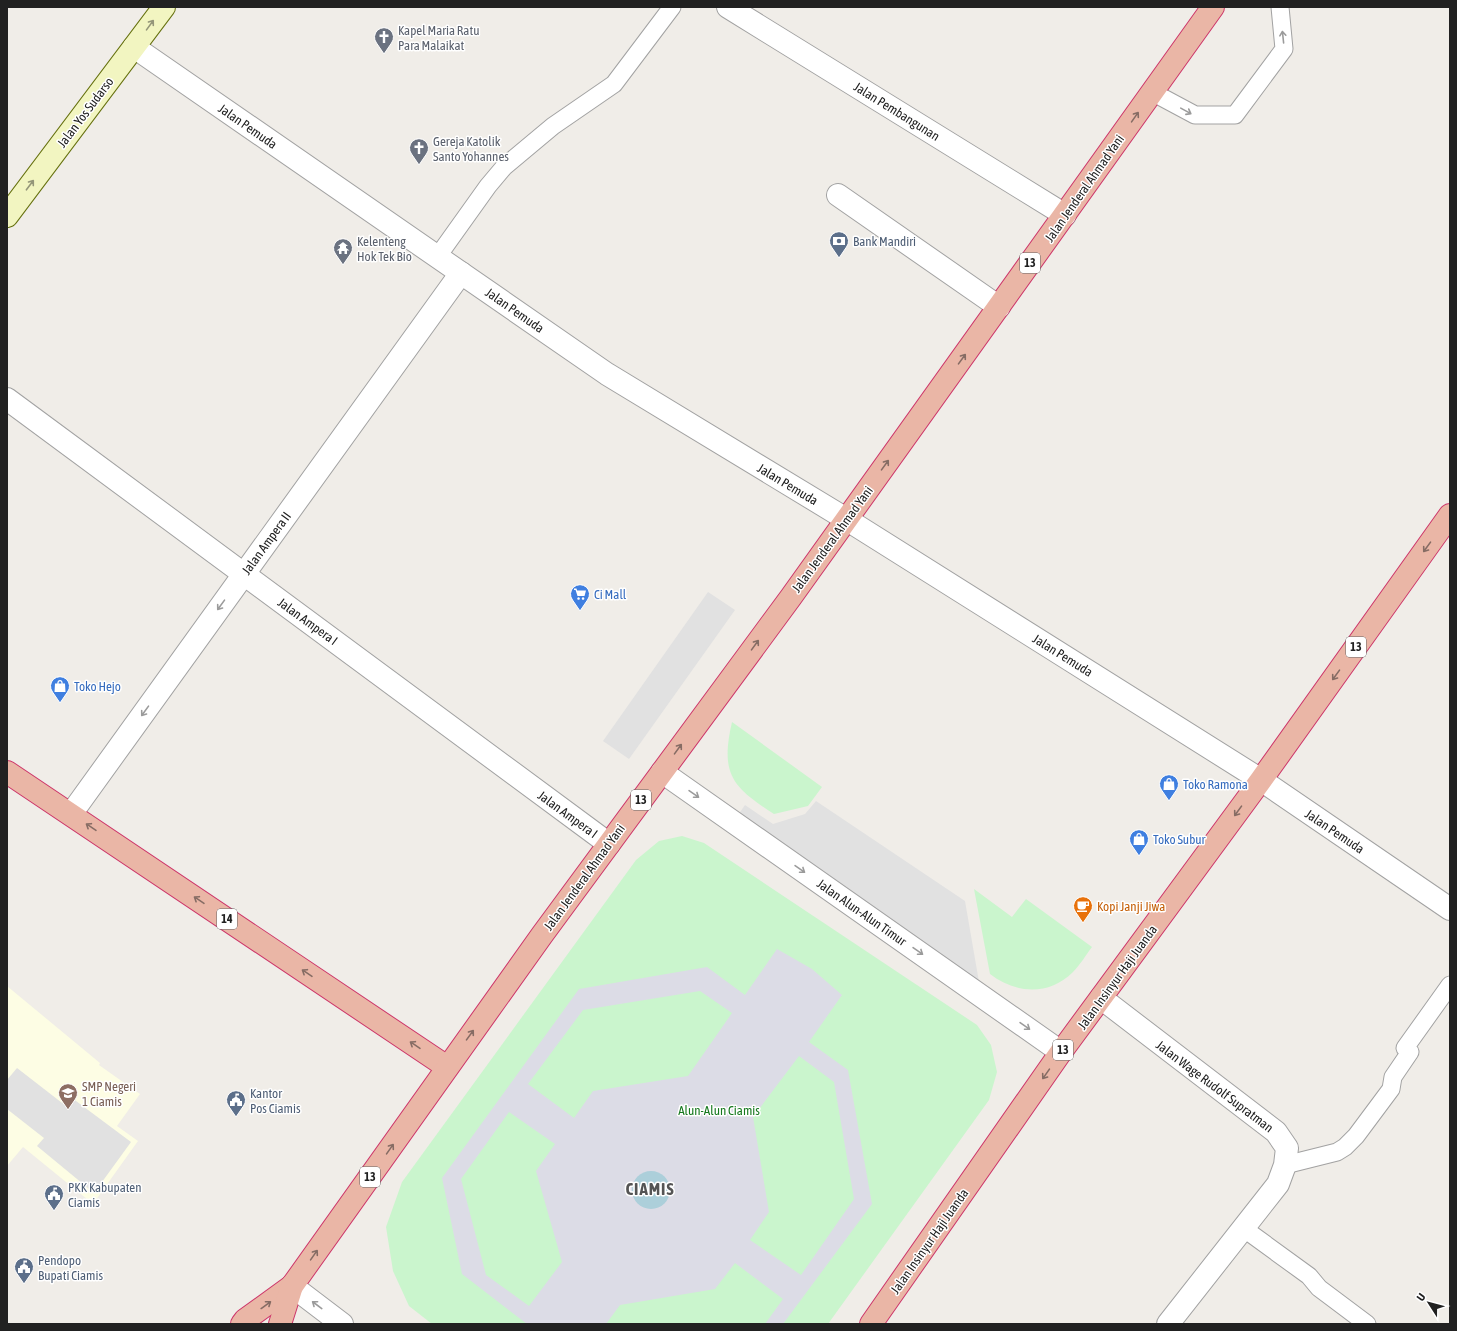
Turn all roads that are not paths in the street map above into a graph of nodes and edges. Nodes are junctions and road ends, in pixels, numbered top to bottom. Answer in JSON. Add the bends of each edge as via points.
{"nodes":[{"id":1,"x":164,"y":7,"type":"edge"},
{"id":2,"x":672,"y":7,"type":"edge"},
{"id":3,"x":728,"y":7,"type":"edge"},
{"id":4,"x":1213,"y":7,"type":"edge"},
{"id":5,"x":1280,"y":7,"type":"edge"},
{"id":6,"x":134,"y":47,"type":"junction"},
{"id":7,"x":1152,"y":92,"type":"junction"},
{"id":8,"x":838,"y":195,"type":"dead end"},
{"id":9,"x":1065,"y":215,"type":"junction"},
{"id":10,"x":7,"y":216,"type":"edge"},
{"id":11,"x":438,"y":256,"type":"junction"},
{"id":12,"x":461,"y":272,"type":"junction"},
{"id":13,"x":999,"y":307,"type":"junction"},
{"id":14,"x":7,"y":399,"type":"edge"},
{"id":15,"x":1450,"y":515,"type":"edge"},
{"id":16,"x":846,"y":519,"type":"junction"},
{"id":17,"x":243,"y":574,"type":"junction"},
{"id":18,"x":7,"y":772,"type":"edge"},
{"id":19,"x":662,"y":772,"type":"junction"},
{"id":20,"x":1261,"y":780,"type":"junction"},
{"id":21,"x":71,"y":814,"type":"junction"},
{"id":22,"x":609,"y":844,"type":"junction"},
{"id":23,"x":1450,"y":909,"type":"edge"},
{"id":24,"x":1450,"y":985,"type":"edge"},
{"id":25,"x":1102,"y":998,"type":"junction"},
{"id":26,"x":1061,"y":1052,"type":"junction"},
{"id":27,"x":447,"y":1067,"type":"junction"},
{"id":28,"x":1285,"y":1165,"type":"junction"},
{"id":29,"x":1243,"y":1228,"type":"junction"},
{"id":30,"x":292,"y":1286,"type":"junction"},
{"id":31,"x":876,"y":1322,"type":"edge"},
{"id":32,"x":242,"y":1324,"type":"edge"},
{"id":33,"x":280,"y":1324,"type":"edge"},
{"id":34,"x":342,"y":1324,"type":"edge"},
{"id":35,"x":1168,"y":1324,"type":"edge"},
{"id":36,"x":1367,"y":1324,"type":"edge"}],
"edges":[{"from":6,"to":1,"type":"main road","name":"Jalan Yos Sudarso","one_way":true},
{"from":2,"to":11,"type":"lane","via":[[614,84],[553,126],[504,167]]},
{"from":3,"to":9,"type":"street","name":"Jalan Pembangunan"},
{"from":4,"to":7,"type":"highway","name":"Jalan Jenderal Ahmad Yani","number":"13"},
{"from":7,"to":5,"type":"lane","one_way":true,"via":[[1194,115],[1235,115],[1284,49]]},
{"from":10,"to":6,"type":"main road","name":"Jalan Yos Sudarso","one_way":true},
{"from":6,"to":11,"type":"street","name":"Jalan Pemuda"},
{"from":9,"to":7,"type":"highway","name":"Jalan Jenderal Ahmad Yani","number":"13","one_way":true},
{"from":8,"to":13,"type":"street"},
{"from":9,"to":13,"type":"highway","name":"Jalan Jenderal Ahmad Yani","number":"13"},
{"from":11,"to":12,"type":"street","name":"Jalan Pemuda"},
{"from":12,"to":16,"type":"street","name":"Jalan Pemuda","via":[[607,374]]},
{"from":12,"to":17,"type":"street","name":"Jalan Ampera II"},
{"from":16,"to":13,"type":"highway","name":"Jalan Jenderal Ahmad Yani","number":"13","one_way":true},
{"from":14,"to":17,"type":"street","name":"Jalan Ampera I"},
{"from":15,"to":20,"type":"highway","name":"Jalan Insinyur Haji Juanda","number":"13","one_way":true},
{"from":19,"to":16,"type":"highway","name":"Jalan Jenderal Ahmad Yani","number":"13","one_way":true},
{"from":16,"to":20,"type":"street","name":"Jalan Pemuda"},
{"from":17,"to":21,"type":"street","name":"Jalan Ampera II","one_way":true},
{"from":17,"to":22,"type":"street","name":"Jalan Ampera I"},
{"from":18,"to":21,"type":"highway","number":"14"},
{"from":19,"to":22,"type":"highway","name":"Jalan Jenderal Ahmad Yani","number":"13"},
{"from":19,"to":26,"type":"street","name":"Jalan Alun-Alun Timur","one_way":true},
{"from":20,"to":23,"type":"street","name":"Jalan Pemuda"},
{"from":20,"to":25,"type":"highway","name":"Jalan Insinyur Haji Juanda","number":"13","one_way":true},
{"from":27,"to":21,"type":"highway","number":"14","one_way":true},
{"from":27,"to":22,"type":"highway","name":"Jalan Jenderal Ahmad Yani","number":"13","one_way":true},
{"from":24,"to":28,"type":"lane","via":[[1405,1048],[1410,1052],[1393,1077],[1391,1089],[1356,1136],[1337,1152]]},
{"from":25,"to":26,"type":"highway","name":"Jalan Insinyur Haji Juanda","number":"13"},
{"from":25,"to":28,"type":"street","name":"Jalan Wage Rudolf Supratman","via":[[1276,1132],[1287,1148]]},
{"from":26,"to":31,"type":"highway","name":"Jalan Insinyur Haji Juanda","number":"13","one_way":true},
{"from":30,"to":27,"type":"highway","number":"13","one_way":true},
{"from":28,"to":29,"type":"street","name":"Jalan Wage Rudolf Supratman","via":[[1278,1184]]},
{"from":29,"to":35,"type":"street","name":"Jalan Wage Rudolf Supratman"},
{"from":29,"to":36,"type":"lane","via":[[1310,1276],[1319,1288]]},
{"from":32,"to":30,"type":"highway","number":"13","one_way":true},
{"from":30,"to":33,"type":"highway","number":"13"},
{"from":34,"to":30,"type":"street","one_way":true}]}
